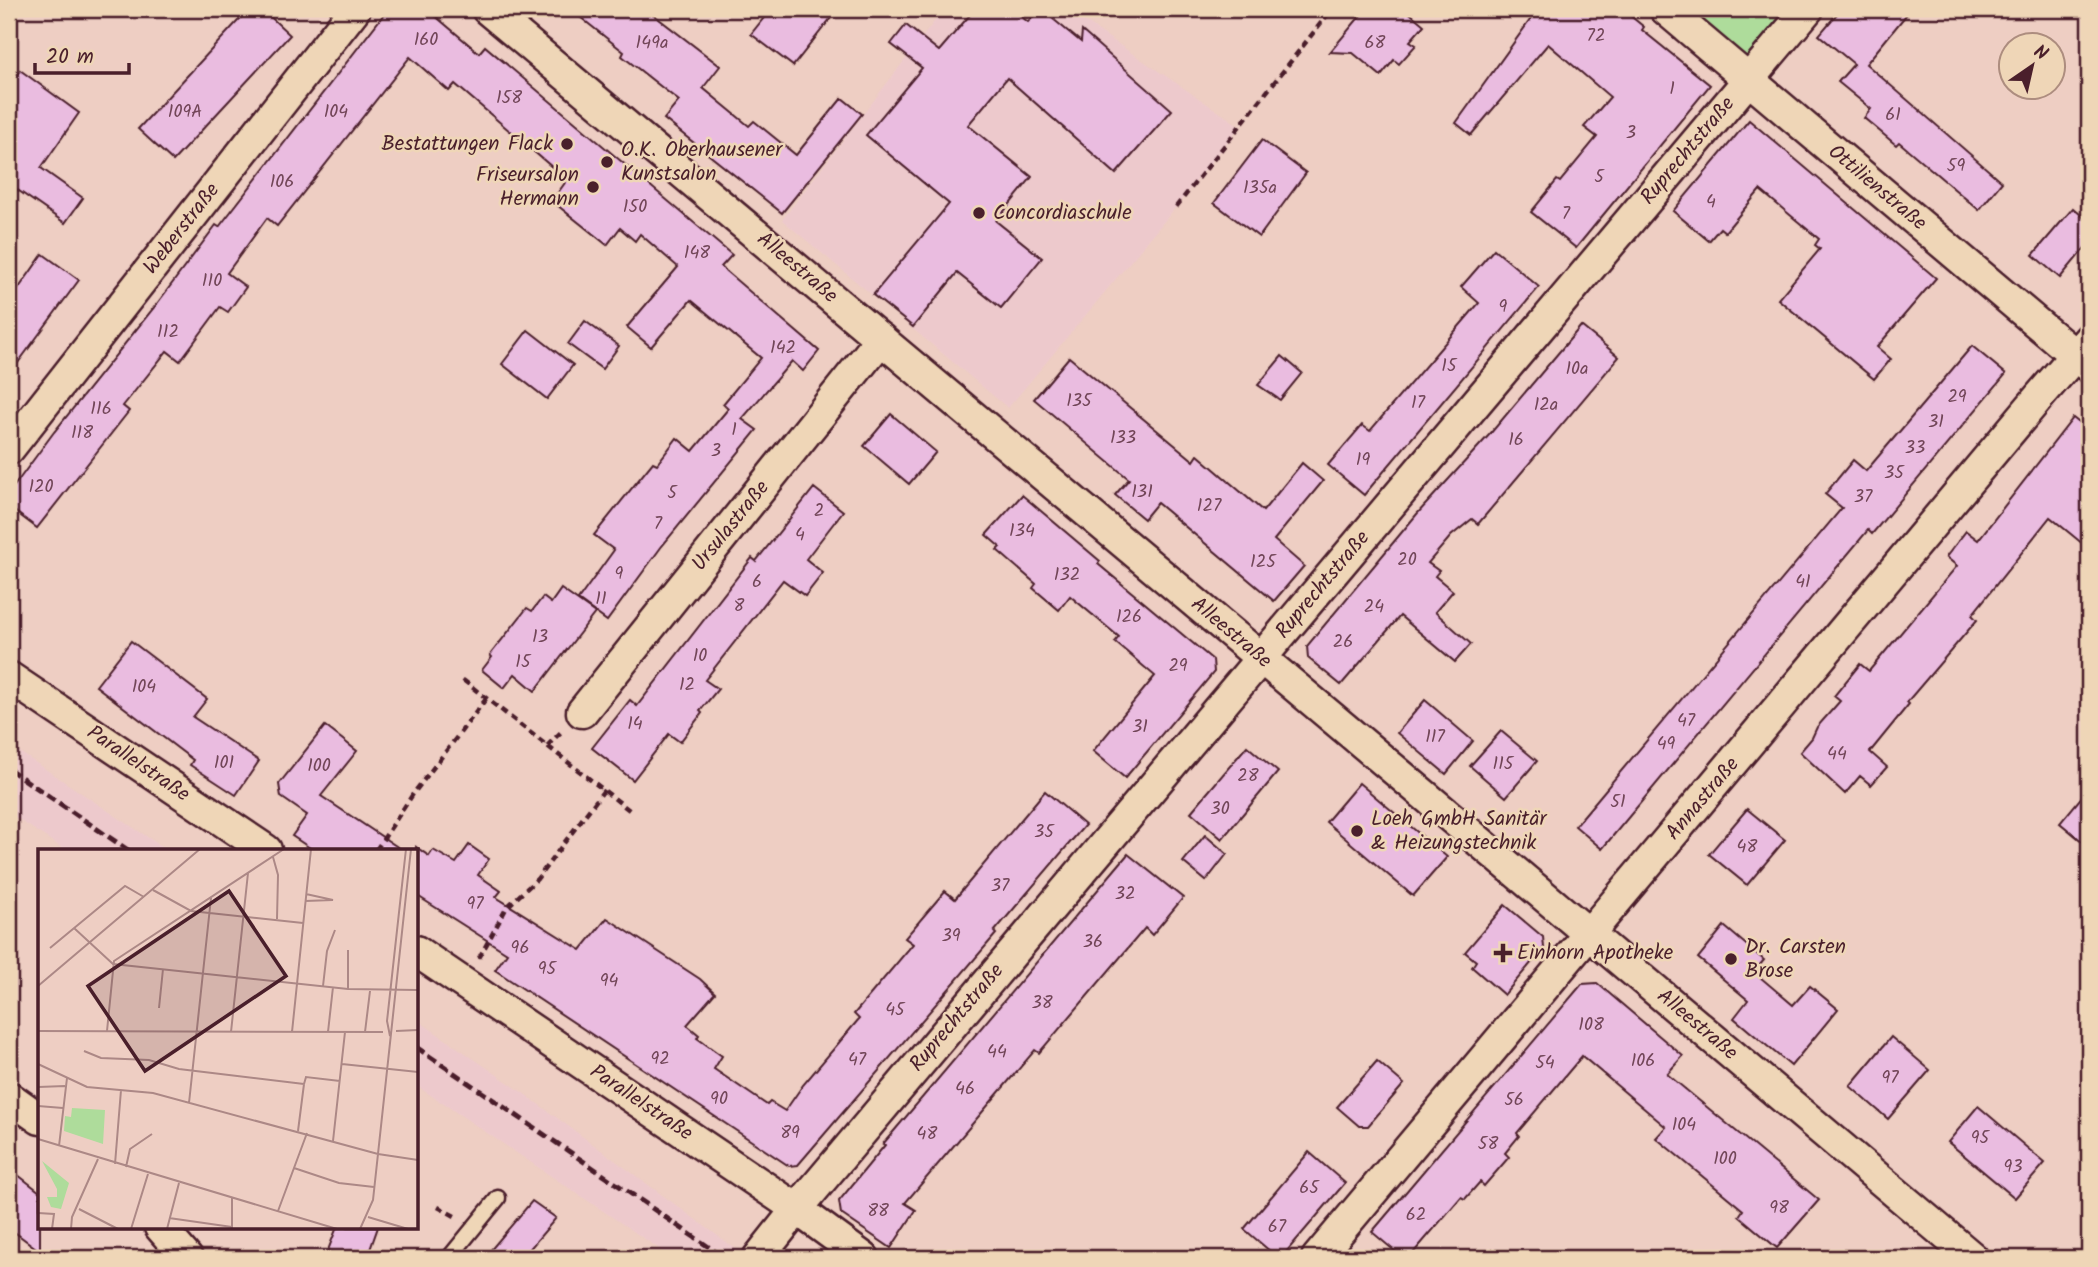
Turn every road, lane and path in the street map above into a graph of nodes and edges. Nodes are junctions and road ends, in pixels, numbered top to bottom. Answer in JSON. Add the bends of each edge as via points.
{"nodes":[{"id":1,"x":355,"y":9,"type":"edge"},
{"id":2,"x":487,"y":9,"type":"edge"},
{"id":3,"x":1332,"y":9,"type":"edge"},
{"id":4,"x":1665,"y":9,"type":"edge"},
{"id":5,"x":1808,"y":9,"type":"edge"},
{"id":6,"x":1747,"y":79,"type":"junction"},
{"id":7,"x":1176,"y":207,"type":"dead end"},
{"id":8,"x":881,"y":339,"type":"junction"},
{"id":9,"x":2085,"y":354,"type":"edge"},
{"id":10,"x":9,"y":449,"type":"edge"},
{"id":11,"x":1261,"y":658,"type":"junction"},
{"id":12,"x":9,"y":677,"type":"edge"},
{"id":13,"x":463,"y":680,"type":"dead end"},
{"id":14,"x":486,"y":699,"type":"junction"},
{"id":15,"x":582,"y":712,"type":"dead end"},
{"id":16,"x":604,"y":790,"type":"junction"},
{"id":17,"x":633,"y":813,"type":"dead end"},
{"id":18,"x":265,"y":849,"type":"edge"},
{"id":19,"x":377,"y":849,"type":"edge"},
{"id":20,"x":1590,"y":934,"type":"junction"},
{"id":21,"x":418,"y":952,"type":"edge"},
{"id":22,"x":467,"y":984,"type":"junction"},
{"id":23,"x":9,"y":1097,"type":"edge"},
{"id":24,"x":38,"y":1118,"type":"edge"},
{"id":25,"x":498,"y":1198,"type":"dead end"},
{"id":26,"x":797,"y":1209,"type":"junction"},
{"id":27,"x":161,"y":1228,"type":"edge"},
{"id":28,"x":187,"y":1258,"type":"edge"},
{"id":29,"x":449,"y":1258,"type":"edge"},
{"id":30,"x":758,"y":1258,"type":"edge"},
{"id":31,"x":864,"y":1258,"type":"edge"},
{"id":32,"x":1317,"y":1258,"type":"edge"},
{"id":33,"x":1973,"y":1258,"type":"edge"}],
"edges":[{"from":1,"to":10,"type":"street","name":"Weberstraße"},
{"from":2,"to":8,"type":"street","name":"Alleestraße"},
{"from":3,"to":7,"type":"path"},
{"from":4,"to":6,"type":"street","name":"Ottilienstraße"},
{"from":5,"to":6,"type":"street","name":"Ruprechtstraße"},
{"from":6,"to":9,"type":"street","name":"Ottilienstraße"},
{"from":6,"to":11,"type":"street","name":"Ruprechtstraße"},
{"from":8,"to":11,"type":"street","name":"Alleestraße"},
{"from":8,"to":15,"type":"street","name":"Ursulastraße"},
{"from":9,"to":20,"type":"street","name":"Annastraße","via":[[1986,459]]},
{"from":11,"to":20,"type":"street","name":"Alleestraße"},
{"from":11,"to":26,"type":"street","name":"Ruprechtstraße"},
{"from":12,"to":18,"type":"street","name":"Parallelstraße"},
{"from":13,"to":14,"type":"path"},
{"from":14,"to":16,"type":"path"},
{"from":14,"to":19,"type":"path"},
{"from":16,"to":17,"type":"path"},
{"from":16,"to":22,"type":"path","via":[[537,880],[507,907]]},
{"from":20,"to":32,"type":"street","name":"Annastraße"},
{"from":20,"to":33,"type":"street","name":"Alleestraße"},
{"from":21,"to":22,"type":"street","name":"Parallelstraße"},
{"from":22,"to":26,"type":"street","name":"Parallelstraße"},
{"from":23,"to":24,"type":"street"},
{"from":25,"to":29,"type":"lane"},
{"from":26,"to":30,"type":"street","name":"Ruprechtstraße"},
{"from":26,"to":31,"type":"street","name":"Parallelstraße"},
{"from":27,"to":28,"type":"street"}]}
